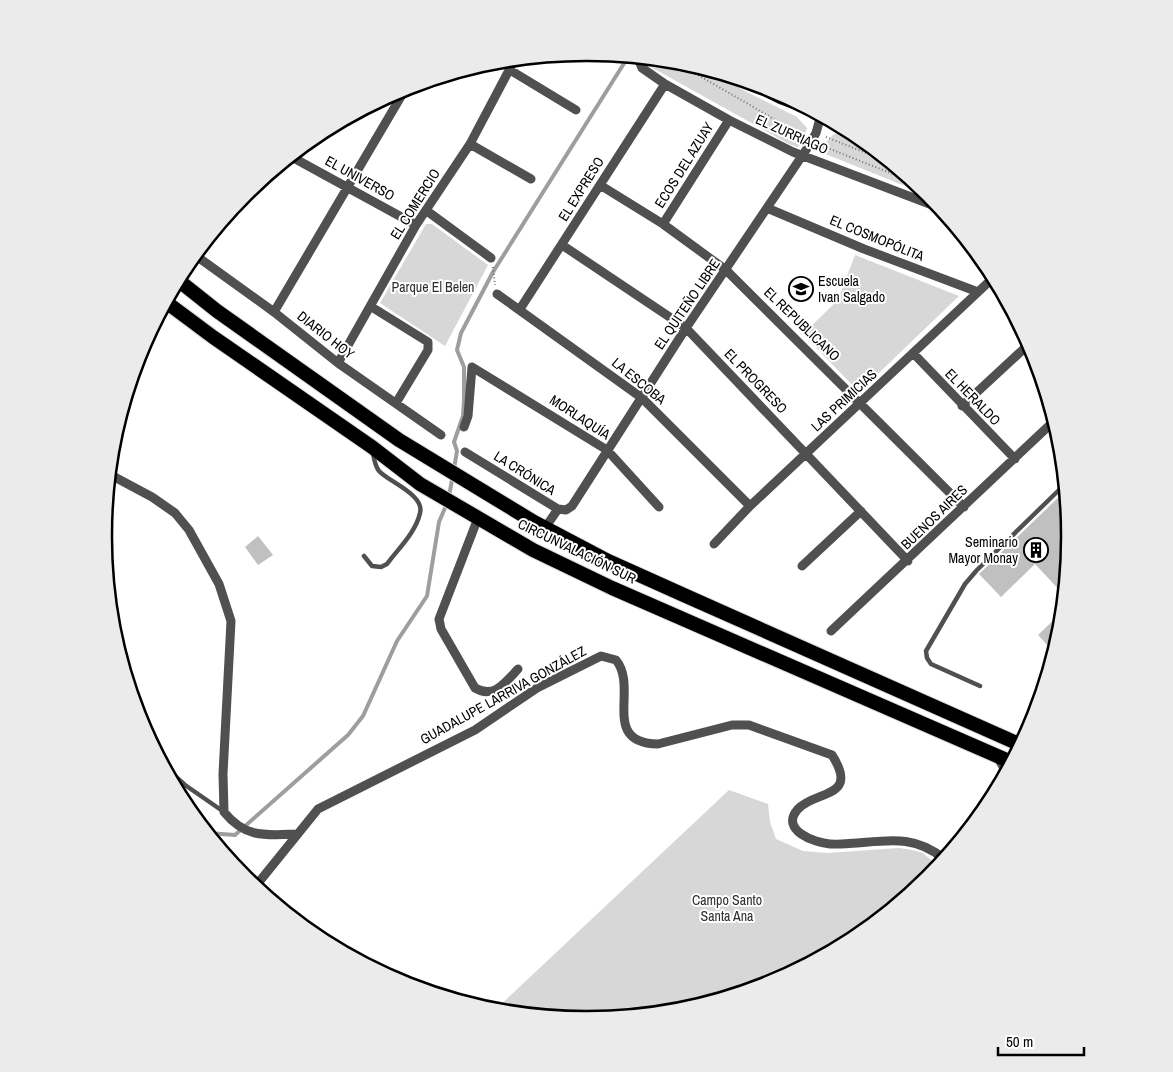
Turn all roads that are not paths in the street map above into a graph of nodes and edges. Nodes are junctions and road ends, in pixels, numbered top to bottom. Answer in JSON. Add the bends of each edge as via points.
{"nodes":[{"id":1,"x":640,"y":64,"type":"edge"},
{"id":2,"x":517,"y":66,"type":"edge"},
{"id":3,"x":510,"y":67,"type":"edge"},
{"id":4,"x":665,"y":84,"type":"junction"},
{"id":5,"x":399,"y":100,"type":"edge"},
{"id":6,"x":576,"y":110,"type":"dead end"},
{"id":7,"x":728,"y":120,"type":"junction"},
{"id":8,"x":818,"y":122,"type":"edge"},
{"id":9,"x":470,"y":144,"type":"junction"},
{"id":10,"x":803,"y":155,"type":"junction"},
{"id":11,"x":296,"y":159,"type":"edge"},
{"id":12,"x":531,"y":179,"type":"dead end"},
{"id":13,"x":600,"y":185,"type":"junction"},
{"id":14,"x":347,"y":186,"type":"junction"},
{"id":15,"x":923,"y":202,"type":"edge"},
{"id":16,"x":767,"y":208,"type":"junction"},
{"id":17,"x":427,"y":211,"type":"junction"},
{"id":18,"x":662,"y":224,"type":"junction"},
{"id":19,"x":416,"y":225,"type":"junction"},
{"id":20,"x":562,"y":245,"type":"junction"},
{"id":21,"x":491,"y":258,"type":"road end"},
{"id":22,"x":201,"y":259,"type":"edge"},
{"id":23,"x":726,"y":270,"type":"junction"},
{"id":24,"x":988,"y":283,"type":"edge"},
{"id":25,"x":184,"y":284,"type":"edge"},
{"id":26,"x":978,"y":292,"type":"junction"},
{"id":27,"x":497,"y":294,"type":"road end"},
{"id":28,"x":171,"y":306,"type":"edge"},
{"id":29,"x":370,"y":306,"type":"junction"},
{"id":30,"x":520,"y":309,"type":"junction"},
{"id":31,"x":274,"y":312,"type":"junction"},
{"id":32,"x":686,"y":328,"type":"junction"},
{"id":33,"x":1023,"y":350,"type":"edge"},
{"id":34,"x":913,"y":354,"type":"junction"},
{"id":35,"x":338,"y":363,"type":"junction"},
{"id":36,"x":642,"y":398,"type":"junction"},
{"id":37,"x":861,"y":402,"type":"junction"},
{"id":38,"x":396,"y":403,"type":"junction"},
{"id":39,"x":962,"y":406,"type":"junction"},
{"id":40,"x":464,"y":427,"type":"dead end"},
{"id":41,"x":1048,"y":427,"type":"edge"},
{"id":42,"x":441,"y":435,"type":"dead end"},
{"id":43,"x":372,"y":447,"type":"junction"},
{"id":44,"x":607,"y":450,"type":"junction"},
{"id":45,"x":465,"y":452,"type":"dead end"},
{"id":46,"x":806,"y":454,"type":"junction"},
{"id":47,"x":1015,"y":459,"type":"junction"},
{"id":48,"x":116,"y":478,"type":"edge"},
{"id":49,"x":1059,"y":490,"type":"edge"},
{"id":50,"x":572,"y":506,"type":"joint"},
{"id":51,"x":750,"y":506,"type":"junction"},
{"id":52,"x":659,"y":507,"type":"dead end"},
{"id":53,"x":964,"y":507,"type":"junction"},
{"id":54,"x":558,"y":510,"type":"junction"},
{"id":55,"x":861,"y":511,"type":"junction"},
{"id":56,"x":478,"y":518,"type":"junction"},
{"id":57,"x":545,"y":528,"type":"junction"},
{"id":58,"x":714,"y":544,"type":"dead end"},
{"id":59,"x":364,"y":556,"type":"dead end"},
{"id":60,"x":908,"y":561,"type":"junction"},
{"id":61,"x":802,"y":566,"type":"dead end"},
{"id":62,"x":831,"y":631,"type":"dead end"},
{"id":63,"x":518,"y":669,"type":"dead end"},
{"id":64,"x":980,"y":686,"type":"dead end"},
{"id":65,"x":1014,"y":742,"type":"edge"},
{"id":66,"x":976,"y":746,"type":"junction"},
{"id":67,"x":1005,"y":759,"type":"edge"},
{"id":68,"x":1002,"y":765,"type":"edge"},
{"id":69,"x":179,"y":780,"type":"edge"},
{"id":70,"x":224,"y":812,"type":"junction"},
{"id":71,"x":298,"y":834,"type":"junction"},
{"id":72,"x":939,"y":854,"type":"edge"},
{"id":73,"x":260,"y":880,"type":"edge"}],
"edges":[{"from":1,"to":4,"type":"street","name":"EL ZURRIAGO"},
{"from":2,"to":6,"type":"street"},
{"from":3,"to":9,"type":"street","name":"EL COMERCIO"},
{"from":4,"to":7,"type":"street","name":"EL ZURRIAGO"},
{"from":4,"to":13,"type":"street","name":"EL EXPRESO"},
{"from":5,"to":14,"type":"street"},
{"from":7,"to":10,"type":"street","name":"EL ZURRIAGO"},
{"from":7,"to":18,"type":"street","name":"ECOS DEL AZUAY"},
{"from":8,"to":10,"type":"street","name":"EL QUITEÑO LIBRE"},
{"from":9,"to":12,"type":"street"},
{"from":9,"to":17,"type":"street","name":"EL COMERCIO"},
{"from":10,"to":15,"type":"street","name":"EL ZURRIAGO"},
{"from":10,"to":16,"type":"street","name":"EL QUITEÑO LIBRE"},
{"from":11,"to":14,"type":"street","name":"EL UNIVERSO"},
{"from":13,"to":18,"type":"street","name":"EL REPUBLICANO"},
{"from":13,"to":20,"type":"street","name":"EL EXPRESO"},
{"from":14,"to":19,"type":"street","name":"EL UNIVERSO"},
{"from":14,"to":31,"type":"street"},
{"from":16,"to":23,"type":"street","name":"EL QUITEÑO LIBRE"},
{"from":16,"to":26,"type":"street","name":"EL COSMOPÓLITA"},
{"from":17,"to":19,"type":"street","name":"EL COMERCIO"},
{"from":17,"to":21,"type":"street"},
{"from":18,"to":23,"type":"street","name":"EL REPUBLICANO"},
{"from":19,"to":29,"type":"street","name":"EL COMERCIO"},
{"from":20,"to":30,"type":"street","name":"EL EXPRESO"},
{"from":20,"to":32,"type":"street","name":"EL PROGRESO"},
{"from":22,"to":31,"type":"street","name":"DIARIO HOY"},
{"from":23,"to":32,"type":"street","name":"EL QUITEÑO LIBRE"},
{"from":23,"to":37,"type":"street","name":"EL REPUBLICANO"},
{"from":24,"to":26,"type":"street","name":"LAS PRIMICIAS"},
{"from":25,"to":57,"type":"highway","name":"CIRCUNVALACIÓN SUR","via":[[399,440]]},
{"from":26,"to":34,"type":"street","name":"LAS PRIMICIAS"},
{"from":27,"to":30,"type":"street","name":"LA ESCOBA"},
{"from":28,"to":43,"type":"highway","name":"CIRCUNVALACIÓN SUR"},
{"from":29,"to":35,"type":"street","name":"EL COMERCIO"},
{"from":29,"to":38,"type":"street","via":[[428,342],[428,350]]},
{"from":30,"to":36,"type":"street","name":"LA ESCOBA"},
{"from":31,"to":35,"type":"street","name":"DIARIO HOY"},
{"from":32,"to":36,"type":"street","name":"EL QUITEÑO LIBRE"},
{"from":32,"to":46,"type":"street","name":"EL PROGRESO"},
{"from":33,"to":39,"type":"street"},
{"from":34,"to":37,"type":"street","name":"LAS PRIMICIAS"},
{"from":34,"to":39,"type":"street","name":"EL HERALDO"},
{"from":35,"to":38,"type":"street","name":"DIARIO HOY"},
{"from":36,"to":44,"type":"street","name":"EL QUITEÑO LIBRE"},
{"from":36,"to":51,"type":"street","name":"LA ESCOBA"},
{"from":37,"to":46,"type":"street","name":"LAS PRIMICIAS"},
{"from":37,"to":53,"type":"street","name":"EL REPUBLICANO"},
{"from":38,"to":42,"type":"street","name":"DIARIO HOY"},
{"from":39,"to":47,"type":"street","name":"EL HERALDO"},
{"from":40,"to":44,"type":"street","name":"MORLAQUÍA","via":[[468,416],[472,367]]},
{"from":41,"to":47,"type":"street","name":"BUENOS AIRES"},
{"from":43,"to":56,"type":"highway","name":"CIRCUNVALACIÓN SUR","via":[[420,484]]},
{"from":43,"to":59,"type":"lane","via":[[379,472],[421,507],[415,526],[387,564],[372,566]]},
{"from":44,"to":50,"type":"street","name":"EL QUITEÑO LIBRE"},
{"from":44,"to":52,"type":"street","name":"MORLAQUÍA"},
{"from":45,"to":54,"type":"street","name":"LA CRÓNICA"},
{"from":46,"to":51,"type":"street","name":"LAS PRIMICIAS"},
{"from":46,"to":55,"type":"street","name":"EL PROGRESO"},
{"from":47,"to":53,"type":"street","name":"BUENOS AIRES"},
{"from":48,"to":70,"type":"street","via":[[175,513],[189,530],[219,584],[231,621]]},
{"from":49,"to":64,"type":"lane","via":[[965,584],[926,651],[926,658],[931,664]]},
{"from":50,"to":54,"type":"street","name":"LA CRÓNICA"},
{"from":51,"to":58,"type":"street","name":"LAS PRIMICIAS"},
{"from":53,"to":60,"type":"street","name":"BUENOS AIRES"},
{"from":54,"to":57,"type":"street"},
{"from":55,"to":60,"type":"street","name":"EL PROGRESO"},
{"from":55,"to":61,"type":"street"},
{"from":56,"to":63,"type":"street","via":[[439,619],[441,629],[475,688],[484,693],[504,684]]},
{"from":56,"to":66,"type":"highway","name":"CIRCUNVALACIÓN SUR","via":[[533,550],[612,588]]},
{"from":57,"to":65,"type":"highway","name":"CIRCUNVALACIÓN SUR","via":[[608,561]]},
{"from":60,"to":62,"type":"street","name":"BUENOS AIRES"},
{"from":66,"to":67,"type":"highway","name":"CIRCUNVALACIÓN SUR"},
{"from":66,"to":68,"type":"street","via":[[998,756]]},
{"from":69,"to":70,"type":"lane"},
{"from":70,"to":71,"type":"street","via":[[246,832]]},
{"from":71,"to":72,"type":"street","name":"GUADALUPE LARRIVA GONZÁLEZ","via":[[318,809],[475,730],[537,688],[601,656],[616,660],[624,673],[623,718],[627,730],[636,738],[658,744],[749,725],[832,755],[841,777],[837,786],[832,793],[800,807],[794,814],[793,822],[808,840],[820,844],[896,840],[914,842]]},
{"from":71,"to":73,"type":"street","name":"GUADALUPE LARRIVA GONZÁLEZ"}]}
